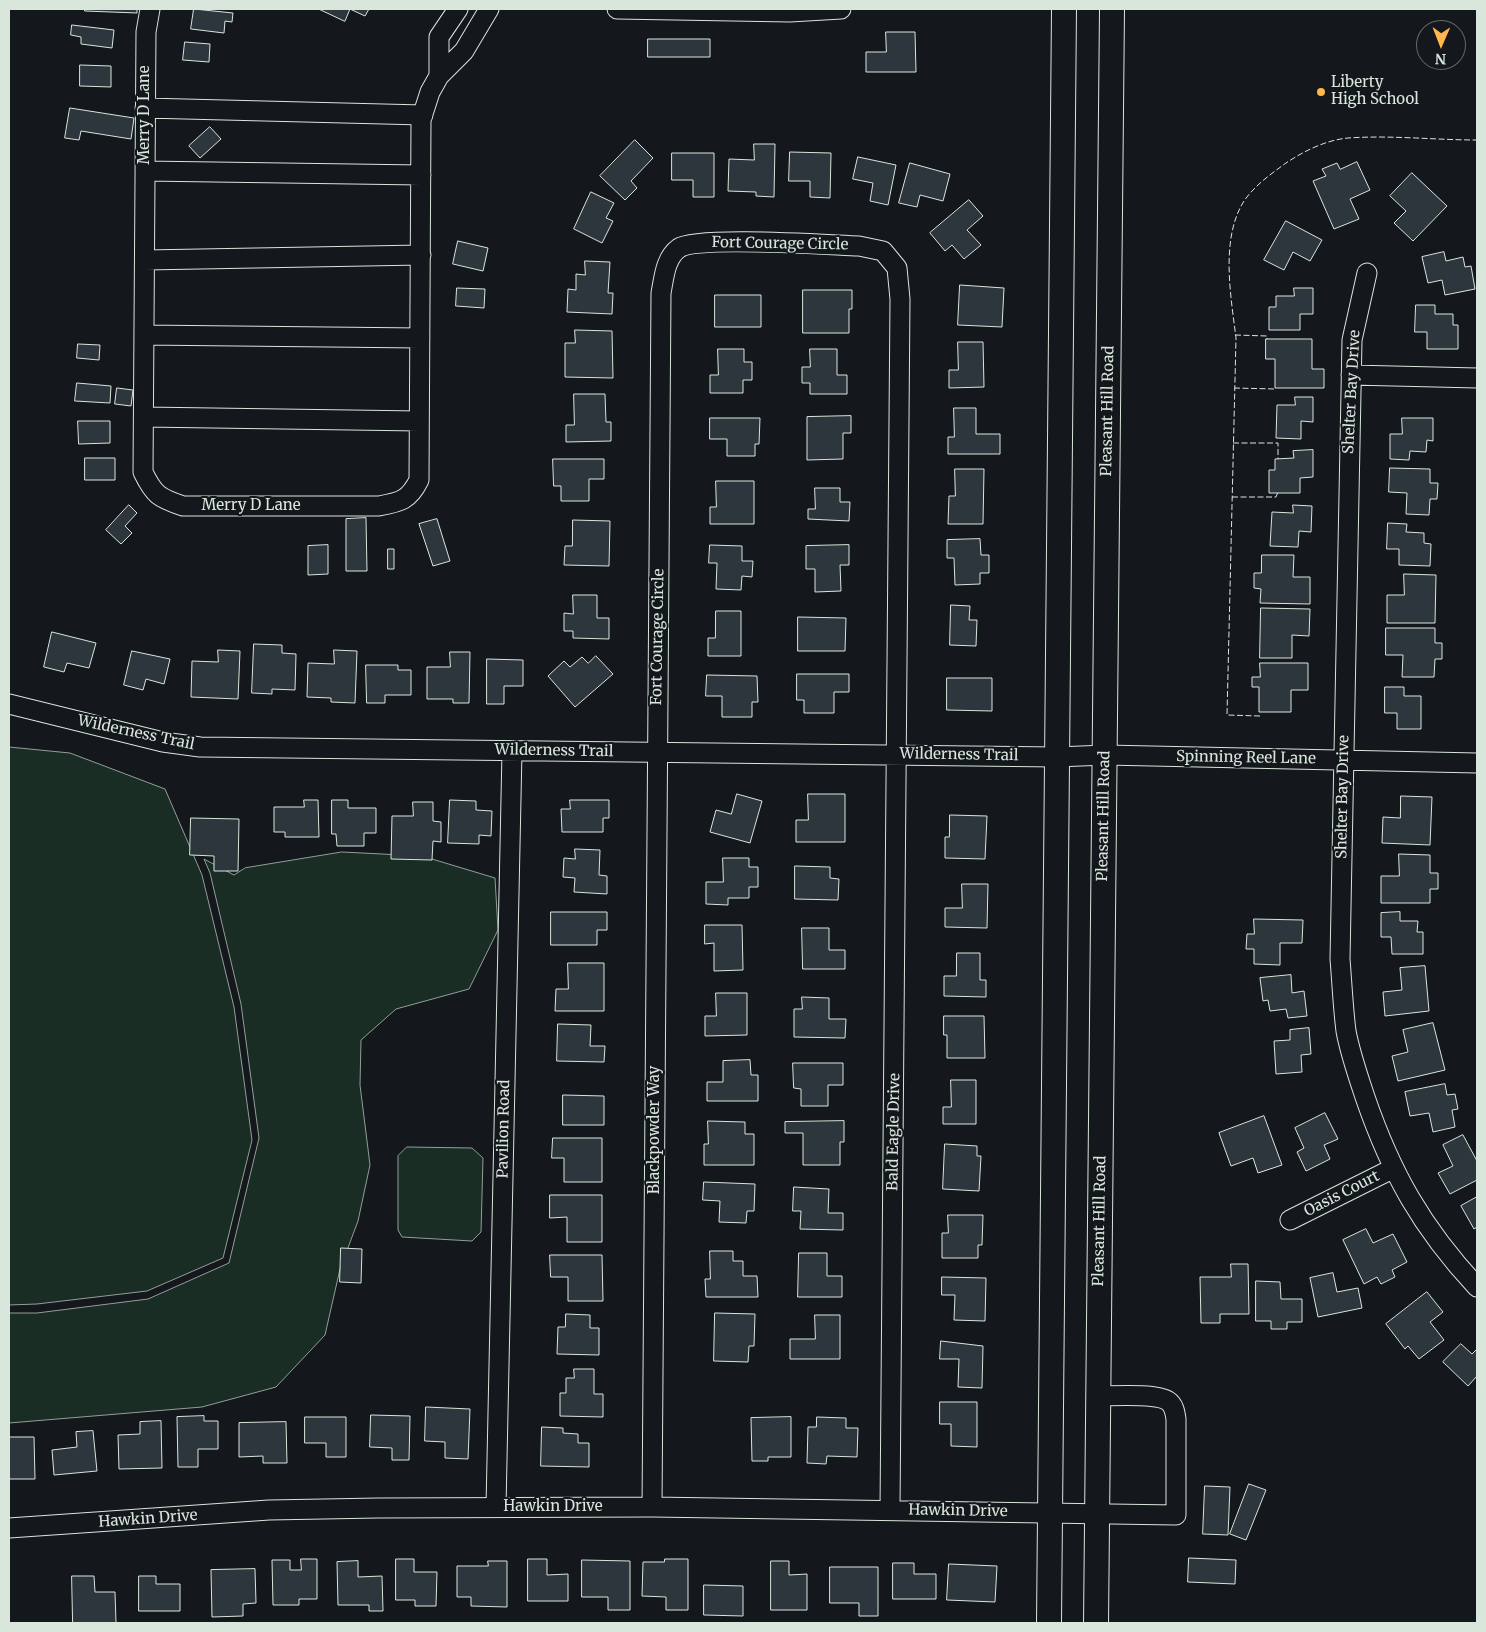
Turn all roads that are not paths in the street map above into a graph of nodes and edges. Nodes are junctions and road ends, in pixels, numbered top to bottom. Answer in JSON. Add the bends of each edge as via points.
{"nodes":[{"id":1,"x":150,"y":9,"type":"edge"},
{"id":2,"x":458,"y":9,"type":"edge"},
{"id":3,"x":489,"y":9,"type":"edge"},
{"id":4,"x":617,"y":9,"type":"edge"},
{"id":5,"x":841,"y":9,"type":"edge"},
{"id":6,"x":1064,"y":9,"type":"edge"},
{"id":7,"x":1112,"y":9,"type":"edge"},
{"id":8,"x":790,"y":11,"type":"edge"},
{"id":9,"x":438,"y":76,"type":"junction"},
{"id":10,"x":145,"y":108,"type":"junction"},
{"id":11,"x":423,"y":116,"type":"junction"},
{"id":12,"x":145,"y":171,"type":"junction"},
{"id":13,"x":421,"y":175,"type":"junction"},
{"id":14,"x":420,"y":255,"type":"junction"},
{"id":15,"x":145,"y":260,"type":"junction"},
{"id":16,"x":1367,"y":273,"type":"dead end"},
{"id":17,"x":144,"y":335,"type":"junction"},
{"id":18,"x":420,"y":338,"type":"junction"},
{"id":19,"x":1351,"y":376,"type":"junction"},
{"id":20,"x":1477,"y":378,"type":"edge"},
{"id":21,"x":144,"y":417,"type":"junction"},
{"id":22,"x":419,"y":421,"type":"junction"},
{"id":23,"x":9,"y":704,"type":"edge"},
{"id":24,"x":512,"y":751,"type":"junction"},
{"id":25,"x":657,"y":752,"type":"junction"},
{"id":26,"x":897,"y":754,"type":"junction"},
{"id":27,"x":1105,"y":755,"type":"junction"},
{"id":28,"x":1057,"y":757,"type":"junction"},
{"id":29,"x":1343,"y":760,"type":"junction"},
{"id":30,"x":1477,"y":763,"type":"edge"},
{"id":31,"x":1394,"y":1168,"type":"junction"},
{"id":32,"x":1290,"y":1220,"type":"dead end"},
{"id":33,"x":1477,"y":1287,"type":"edge"},
{"id":34,"x":1098,"y":1396,"type":"junction"},
{"id":35,"x":496,"y":1507,"type":"junction"},
{"id":36,"x":652,"y":1507,"type":"junction"},
{"id":37,"x":890,"y":1510,"type":"junction"},
{"id":38,"x":1050,"y":1513,"type":"junction"},
{"id":39,"x":1097,"y":1514,"type":"junction"},
{"id":40,"x":9,"y":1528,"type":"edge"},
{"id":41,"x":1049,"y":1623,"type":"edge"},
{"id":42,"x":1096,"y":1623,"type":"edge"}],
"edges":[{"from":1,"to":10,"type":"street","name":"Merry D Lane","via":[[146,32]]},
{"from":2,"to":9,"type":"street","name":"Merry D Lane","via":[[439,37]]},
{"from":3,"to":9,"type":"street","name":"Merry D Lane","via":[[464,51]]},
{"from":4,"to":8,"type":"street"},
{"from":5,"to":8,"type":"street"},
{"from":6,"to":28,"type":"main road"},
{"from":7,"to":27,"type":"main road","name":"Pleasant Hill Road"},
{"from":9,"to":11,"type":"street","name":"Merry D Lane"},
{"from":10,"to":11,"type":"street"},
{"from":10,"to":12,"type":"street","name":"Merry D Lane"},
{"from":11,"to":13,"type":"street","name":"Merry D Lane"},
{"from":12,"to":13,"type":"street"},
{"from":12,"to":15,"type":"street","name":"Merry D Lane"},
{"from":13,"to":14,"type":"street","name":"Merry D Lane"},
{"from":14,"to":15,"type":"street"},
{"from":14,"to":18,"type":"street","name":"Merry D Lane"},
{"from":15,"to":17,"type":"street","name":"Merry D Lane"},
{"from":16,"to":19,"type":"street","name":"Shelter Bay Drive","via":[[1352,340]]},
{"from":17,"to":18,"type":"street"},
{"from":17,"to":21,"type":"street","name":"Merry D Lane"},
{"from":18,"to":22,"type":"street","name":"Merry D Lane"},
{"from":19,"to":20,"type":"street"},
{"from":19,"to":29,"type":"street","name":"Shelter Bay Drive"},
{"from":21,"to":22,"type":"street"},
{"from":21,"to":22,"type":"street","name":"Merry D Lane","via":[[144,472],[147,481],[162,500],[183,506],[379,506],[398,503],[412,494],[419,480]]},
{"from":23,"to":24,"type":"street","name":"Wilderness Trail","via":[[163,742],[200,747]]},
{"from":24,"to":25,"type":"street","name":"Wilderness Trail"},
{"from":24,"to":35,"type":"street","name":"Pavilion Road"},
{"from":25,"to":26,"type":"street","name":"Wilderness Trail"},
{"from":25,"to":26,"type":"street","name":"Fort Courage Circle","via":[[661,293],[665,267],[679,248],[705,242],[859,246],[883,251],[897,268],[900,300]]},
{"from":25,"to":36,"type":"street","name":"Blackpowder Way"},
{"from":26,"to":28,"type":"street","name":"Wilderness Trail"},
{"from":26,"to":37,"type":"street","name":"Bald Eagle Drive"},
{"from":27,"to":28,"type":"street","name":"Wilderness Trail"},
{"from":27,"to":29,"type":"street","name":"Spinning Reel Lane"},
{"from":27,"to":34,"type":"main road","name":"Pleasant Hill Road"},
{"from":28,"to":38,"type":"main road"},
{"from":29,"to":30,"type":"street","name":"Spinning Reel Lane"},
{"from":29,"to":31,"type":"street","name":"Shelter Bay Drive","via":[[1340,959],[1346,1032],[1380,1141]]},
{"from":31,"to":32,"type":"street","name":"Oasis Court"},
{"from":31,"to":33,"type":"street","name":"Shelter Bay Drive","via":[[1416,1211],[1450,1258]]},
{"from":34,"to":39,"type":"main road","name":"Pleasant Hill Road"},
{"from":34,"to":39,"type":"street","name":"Hawkin Drive","via":[[1155,1398],[1169,1402],[1173,1407],[1176,1419],[1176,1515]]},
{"from":35,"to":36,"type":"street","name":"Hawkin Drive"},
{"from":35,"to":40,"type":"street","name":"Hawkin Drive","via":[[269,1510]]},
{"from":36,"to":37,"type":"street","name":"Hawkin Drive"},
{"from":37,"to":38,"type":"street","name":"Hawkin Drive"},
{"from":38,"to":39,"type":"street","name":"Hawkin Drive"},
{"from":38,"to":41,"type":"main road"},
{"from":39,"to":42,"type":"main road","name":"Pleasant Hill Road"}]}
